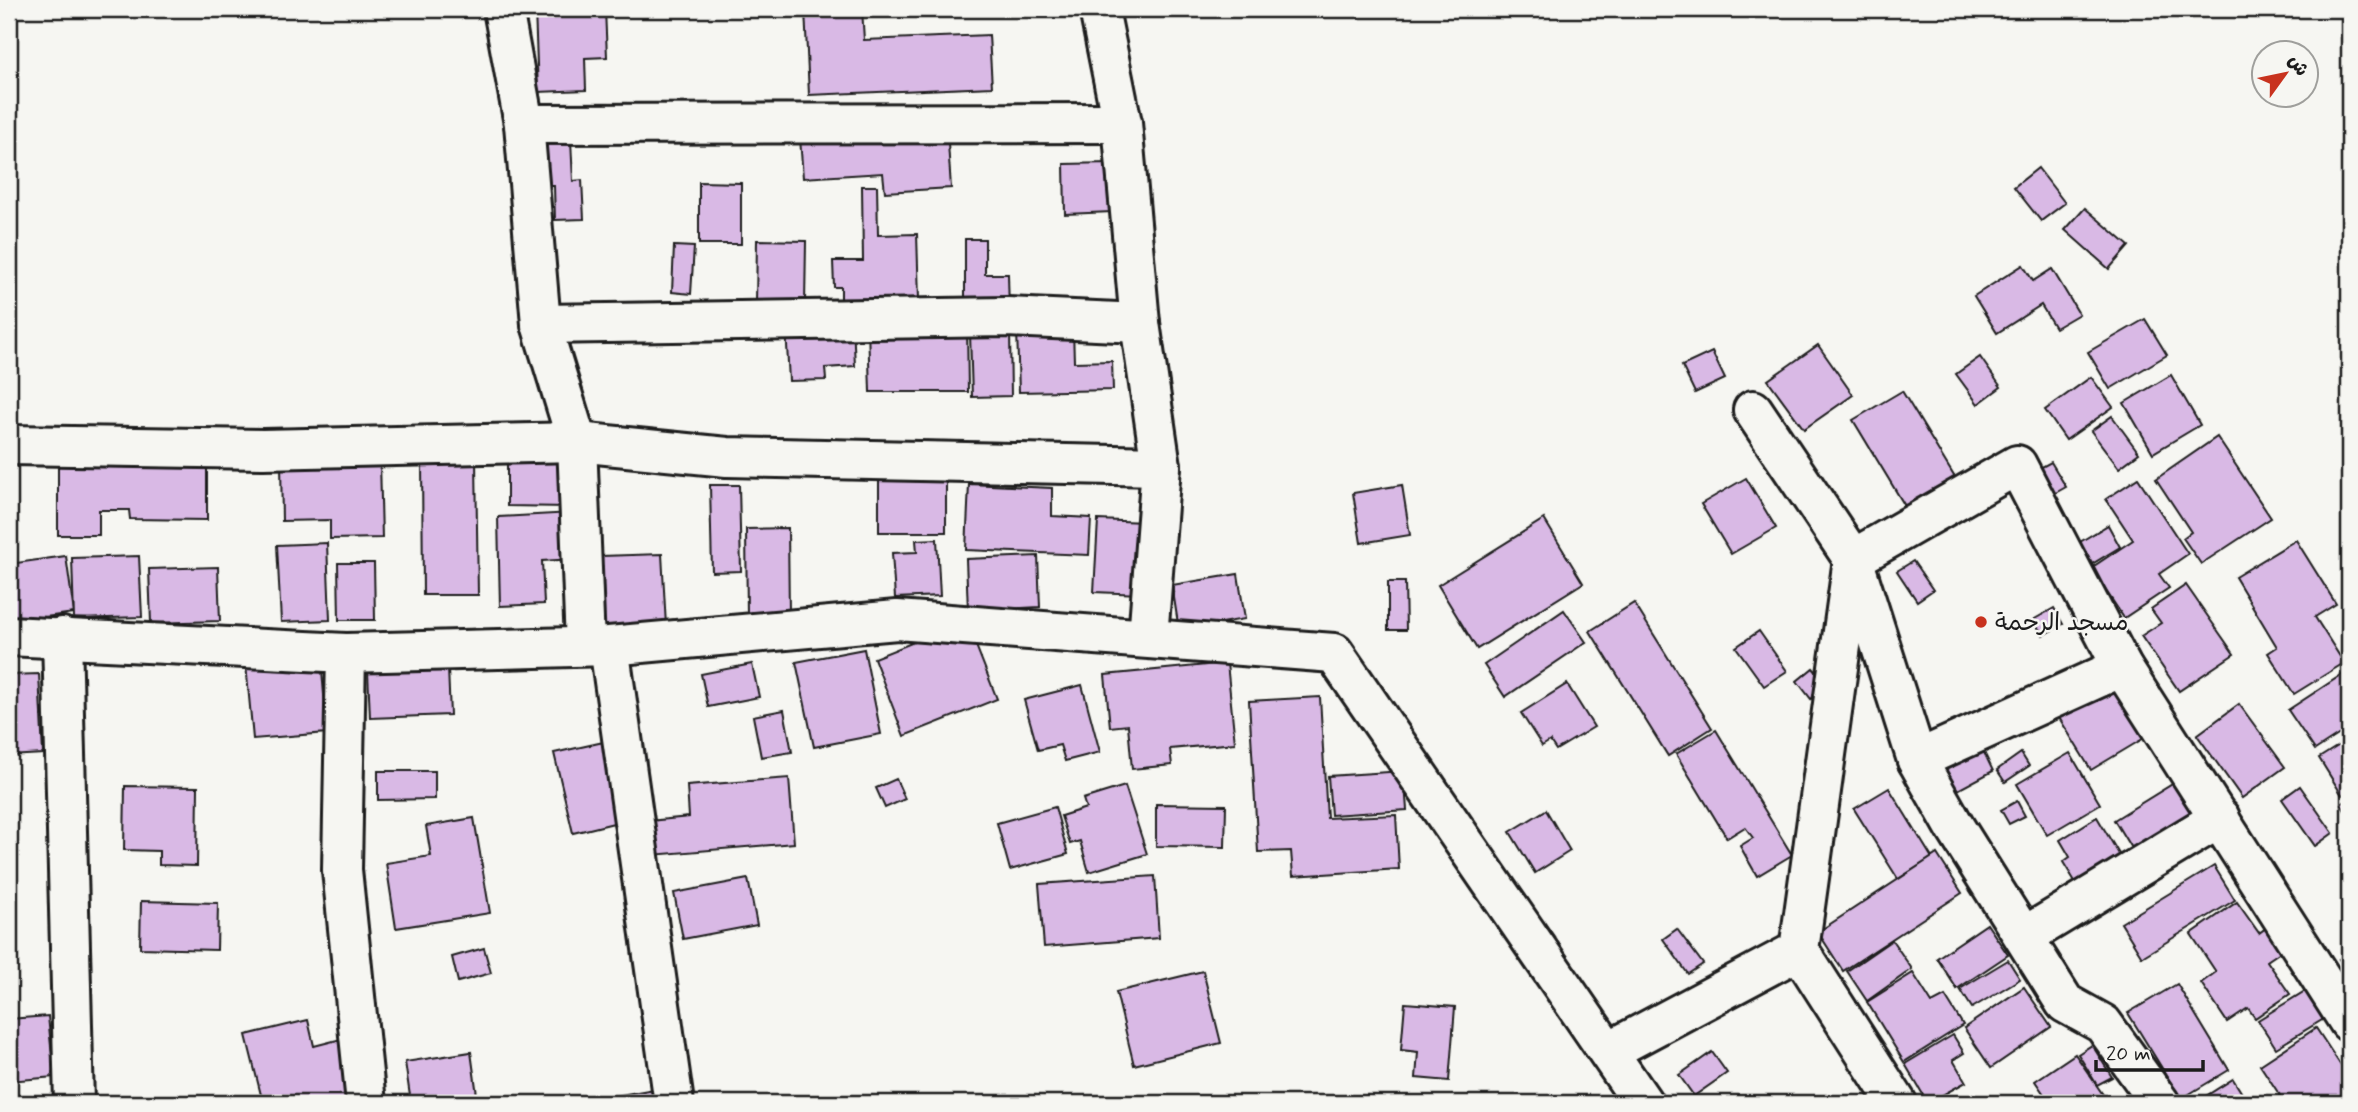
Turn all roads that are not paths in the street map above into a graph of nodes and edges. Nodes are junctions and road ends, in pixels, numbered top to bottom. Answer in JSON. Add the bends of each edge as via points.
{"nodes":[{"id":1,"x":503,"y":9,"type":"edge"},
{"id":2,"x":1099,"y":9,"type":"edge"},
{"id":3,"x":1122,"y":123,"type":"junction"},
{"id":4,"x":524,"y":124,"type":"junction"},
{"id":5,"x":1140,"y":323,"type":"junction"},
{"id":6,"x":541,"y":324,"type":"junction"},
{"id":7,"x":1753,"y":410,"type":"dead end"},
{"id":8,"x":576,"y":442,"type":"junction"},
{"id":9,"x":9,"y":445,"type":"edge"},
{"id":10,"x":1161,"y":466,"type":"junction"},
{"id":11,"x":1853,"y":559,"type":"junction"},
{"id":12,"x":9,"y":636,"type":"edge"},
{"id":13,"x":62,"y":637,"type":"junction"},
{"id":14,"x":1148,"y":638,"type":"junction"},
{"id":15,"x":597,"y":646,"type":"junction"},
{"id":16,"x":346,"y":653,"type":"junction"},
{"id":17,"x":2122,"y":667,"type":"junction"},
{"id":18,"x":1917,"y":760,"type":"junction"},
{"id":19,"x":2220,"y":818,"type":"junction"},
{"id":20,"x":2025,"y":936,"type":"junction"},
{"id":21,"x":1799,"y":950,"type":"junction"},
{"id":22,"x":2349,"y":1022,"type":"edge"},
{"id":23,"x":1609,"y":1052,"type":"junction"},
{"id":24,"x":74,"y":1103,"type":"edge"},
{"id":25,"x":366,"y":1103,"type":"edge"},
{"id":26,"x":674,"y":1103,"type":"edge"},
{"id":27,"x":1643,"y":1103,"type":"edge"},
{"id":28,"x":1897,"y":1103,"type":"edge"},
{"id":29,"x":2160,"y":1103,"type":"edge"}],
"edges":[{"from":1,"to":4,"type":"street"},
{"from":2,"to":3,"type":"street"},
{"from":3,"to":4,"type":"street"},
{"from":3,"to":5,"type":"street"},
{"from":4,"to":6,"type":"street"},
{"from":5,"to":6,"type":"street","via":[[1007,317]]},
{"from":5,"to":10,"type":"street"},
{"from":6,"to":8,"type":"street"},
{"from":7,"to":11,"type":"street"},
{"from":8,"to":9,"type":"street","via":[[263,449]]},
{"from":8,"to":10,"type":"street","via":[[727,457]]},
{"from":8,"to":15,"type":"street"},
{"from":10,"to":14,"type":"street"},
{"from":11,"to":17,"type":"street","via":[[2017,465]]},
{"from":11,"to":18,"type":"street"},
{"from":11,"to":21,"type":"street"},
{"from":12,"to":13,"type":"street"},
{"from":13,"to":16,"type":"street"},
{"from":13,"to":24,"type":"street"},
{"from":14,"to":15,"type":"street","via":[[897,620]]},
{"from":14,"to":23,"type":"street","via":[[1334,653]]},
{"from":15,"to":16,"type":"street"},
{"from":15,"to":26,"type":"street"},
{"from":16,"to":25,"type":"street","via":[[342,870]]},
{"from":17,"to":18,"type":"street"},
{"from":17,"to":19,"type":"street"},
{"from":18,"to":20,"type":"street"},
{"from":19,"to":20,"type":"street"},
{"from":19,"to":22,"type":"street"},
{"from":20,"to":29,"type":"street","via":[[2065,1003],[2103,1024]]},
{"from":21,"to":23,"type":"street"},
{"from":21,"to":28,"type":"street"},
{"from":23,"to":27,"type":"street"}]}
